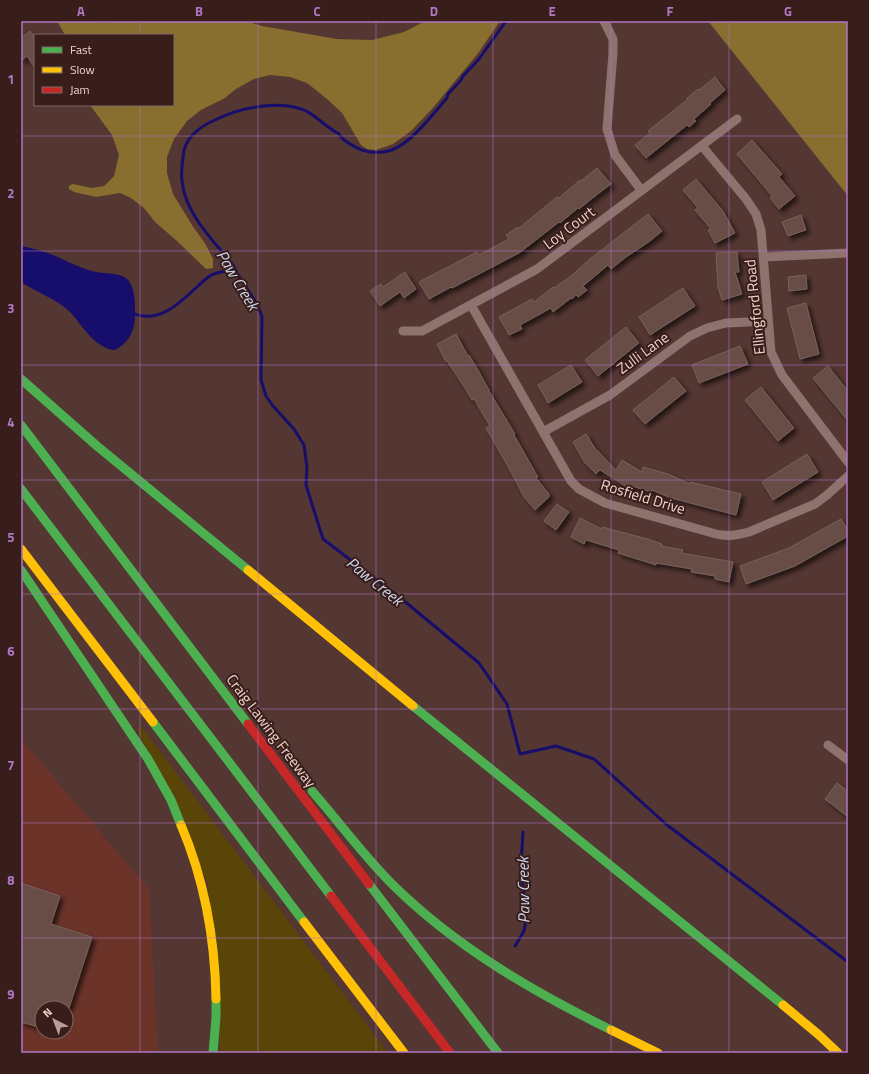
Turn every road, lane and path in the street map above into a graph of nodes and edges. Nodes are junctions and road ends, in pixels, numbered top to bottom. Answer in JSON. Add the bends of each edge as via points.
{"nodes":[{"id":1,"x":604,"y":21,"type":"edge"},
{"id":2,"x":737,"y":119,"type":"dead end"},
{"id":3,"x":702,"y":146,"type":"junction"},
{"id":4,"x":641,"y":190,"type":"junction"},
{"id":5,"x":848,"y":253,"type":"edge"},
{"id":6,"x":764,"y":257,"type":"junction"},
{"id":7,"x":471,"y":305,"type":"junction"},
{"id":8,"x":768,"y":321,"type":"junction"},
{"id":9,"x":403,"y":331,"type":"dead end"},
{"id":10,"x":21,"y":379,"type":"edge"},
{"id":11,"x":21,"y":425,"type":"edge"},
{"id":12,"x":543,"y":432,"type":"junction"},
{"id":13,"x":848,"y":462,"type":"edge"},
{"id":14,"x":848,"y":476,"type":"edge"},
{"id":15,"x":21,"y":489,"type":"edge"},
{"id":16,"x":21,"y":549,"type":"edge"},
{"id":17,"x":21,"y":570,"type":"edge"},
{"id":18,"x":189,"y":645,"type":"junction"},
{"id":19,"x":828,"y":745,"type":"dead end"},
{"id":20,"x":848,"y":760,"type":"edge"},
{"id":21,"x":291,"y":766,"type":"dead end"},
{"id":22,"x":306,"y":784,"type":"dead end"},
{"id":23,"x":818,"y":1035,"type":"junction"},
{"id":24,"x":213,"y":1053,"type":"edge"},
{"id":25,"x":404,"y":1053,"type":"edge"},
{"id":26,"x":450,"y":1053,"type":"edge"},
{"id":27,"x":498,"y":1053,"type":"edge"},
{"id":28,"x":658,"y":1053,"type":"edge"},
{"id":29,"x":838,"y":1053,"type":"edge"},
{"id":30,"x":845,"y":1053,"type":"edge"}],
"edges":[{"from":1,"to":4,"type":"street","via":[[613,40],[614,53],[607,129],[614,155]]},
{"from":2,"to":3,"type":"street","name":"Loy Court"},
{"from":3,"to":4,"type":"street","name":"Loy Court"},
{"from":3,"to":6,"type":"street","name":"Ellingford Road","via":[[756,214]]},
{"from":4,"to":7,"type":"street","name":"Loy Court","via":[[537,269]]},
{"from":5,"to":6,"type":"street"},
{"from":6,"to":8,"type":"street","name":"Ellingford Road"},
{"from":7,"to":9,"type":"street","name":"Loy Court","via":[[422,331]]},
{"from":7,"to":12,"type":"street","name":"Rosfield Drive"},
{"from":8,"to":12,"type":"street","name":"Zulli Lane","via":[[726,323],[690,336],[610,395]]},
{"from":8,"to":13,"type":"street","name":"Ellingford Road","via":[[771,352],[776,363]]},
{"from":10,"to":23,"type":"highway","via":[[115,461]]},
{"from":11,"to":18,"type":"highway","name":"Craig Lawing Freeway"},
{"from":12,"to":14,"type":"street","name":"Rosfield Drive","via":[[570,481],[590,496],[606,503],[726,536],[749,532],[806,509]]},
{"from":15,"to":26,"type":"highway"},
{"from":16,"to":25,"type":"highway"},
{"from":17,"to":24,"type":"highway","via":[[154,769],[187,838],[198,874],[211,938],[216,984]]},
{"from":18,"to":21,"type":"highway"},
{"from":18,"to":27,"type":"highway","name":"Craig Lawing Freeway"},
{"from":19,"to":20,"type":"street"},
{"from":22,"to":28,"type":"highway","via":[[359,849],[391,883],[452,936],[490,964],[560,1005]]},
{"from":23,"to":29,"type":"highway"},
{"from":23,"to":30,"type":"highway"}]}
